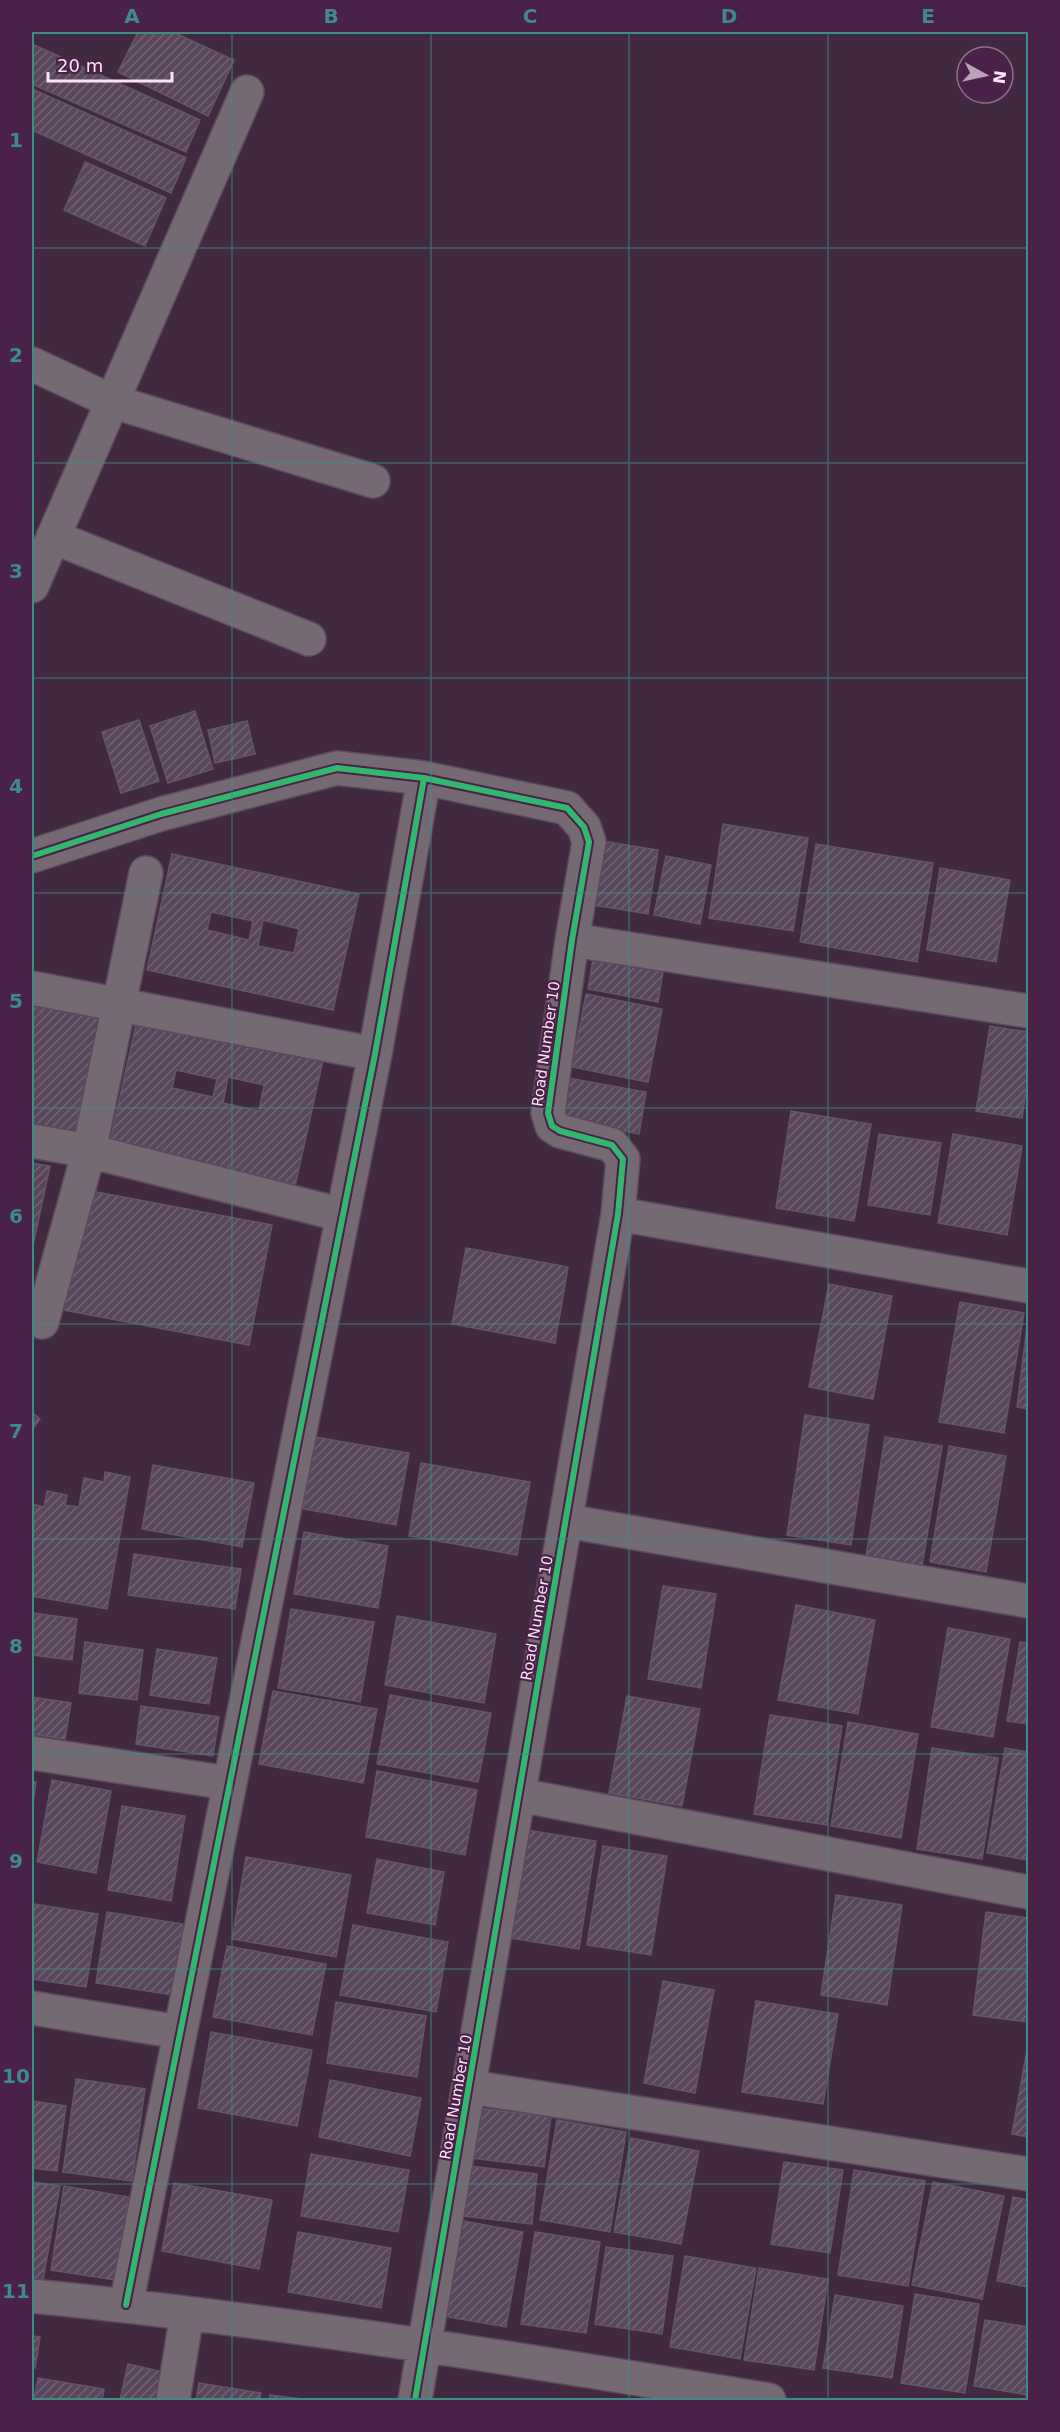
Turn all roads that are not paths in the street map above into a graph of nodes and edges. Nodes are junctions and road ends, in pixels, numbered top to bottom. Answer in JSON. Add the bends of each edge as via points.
{"nodes":[{"id":1,"x":247,"y":92,"type":"dead end"},
{"id":2,"x":32,"y":364,"type":"edge"},
{"id":3,"x":111,"y":401,"type":"junction"},
{"id":4,"x":373,"y":481,"type":"dead end"},
{"id":5,"x":53,"y":537,"type":"junction"},
{"id":6,"x":32,"y":586,"type":"edge"},
{"id":7,"x":309,"y":639,"type":"dead end"},
{"id":8,"x":424,"y":778,"type":"junction"},
{"id":9,"x":32,"y":856,"type":"edge"},
{"id":10,"x":146,"y":873,"type":"dead end"},
{"id":11,"x":572,"y":940,"type":"junction"},
{"id":12,"x":32,"y":988,"type":"edge"},
{"id":13,"x":119,"y":1005,"type":"junction"},
{"id":14,"x":1029,"y":1011,"type":"edge"},
{"id":15,"x":375,"y":1054,"type":"junction"},
{"id":16,"x":32,"y":1142,"type":"edge"},
{"id":17,"x":89,"y":1151,"type":"junction"},
{"id":18,"x":618,"y":1214,"type":"junction"},
{"id":19,"x":343,"y":1215,"type":"junction"},
{"id":20,"x":1029,"y":1286,"type":"edge"},
{"id":21,"x":42,"y":1322,"type":"dead end"},
{"id":22,"x":566,"y":1521,"type":"junction"},
{"id":23,"x":1029,"y":1601,"type":"edge"},
{"id":24,"x":32,"y":1753,"type":"edge"},
{"id":25,"x":228,"y":1783,"type":"junction"},
{"id":26,"x":519,"y":1795,"type":"junction"},
{"id":27,"x":1029,"y":1892,"type":"edge"},
{"id":28,"x":32,"y":2008,"type":"edge"},
{"id":29,"x":179,"y":2032,"type":"junction"},
{"id":30,"x":470,"y":2087,"type":"junction"},
{"id":31,"x":1029,"y":2174,"type":"edge"},
{"id":32,"x":32,"y":2296,"type":"edge"},
{"id":33,"x":126,"y":2305,"type":"junction"},
{"id":34,"x":187,"y":2314,"type":"junction"},
{"id":35,"x":426,"y":2346,"type":"junction"},
{"id":36,"x":677,"y":2393,"type":"edge"},
{"id":37,"x":173,"y":2400,"type":"edge"},
{"id":38,"x":415,"y":2400,"type":"edge"},
{"id":39,"x":769,"y":2400,"type":"edge"}],
"edges":[{"from":1,"to":3,"type":"street"},
{"from":2,"to":3,"type":"street"},
{"from":3,"to":4,"type":"street"},
{"from":3,"to":5,"type":"street"},
{"from":5,"to":6,"type":"street"},
{"from":5,"to":7,"type":"street"},
{"from":8,"to":9,"type":"street","name":"Road Number 10","via":[[338,768],[161,814]]},
{"from":8,"to":11,"type":"street","name":"Road Number 10","via":[[567,808],[584,827],[589,842]]},
{"from":8,"to":15,"type":"street"},
{"from":10,"to":13,"type":"street"},
{"from":11,"to":14,"type":"street"},
{"from":11,"to":18,"type":"street","name":"Road Number 10","via":[[548,1113],[552,1126],[560,1131],[612,1145],[623,1159]]},
{"from":12,"to":13,"type":"street"},
{"from":13,"to":15,"type":"street"},
{"from":13,"to":17,"type":"street"},
{"from":15,"to":19,"type":"street"},
{"from":16,"to":17,"type":"street"},
{"from":17,"to":19,"type":"street"},
{"from":17,"to":21,"type":"street"},
{"from":18,"to":20,"type":"street"},
{"from":18,"to":22,"type":"street","name":"Road Number 10"},
{"from":19,"to":25,"type":"street"},
{"from":22,"to":23,"type":"street"},
{"from":22,"to":26,"type":"street","name":"Road Number 10"},
{"from":24,"to":25,"type":"street"},
{"from":25,"to":29,"type":"street"},
{"from":26,"to":27,"type":"street"},
{"from":26,"to":30,"type":"street","name":"Road Number 10"},
{"from":28,"to":29,"type":"street"},
{"from":29,"to":33,"type":"street"},
{"from":30,"to":31,"type":"street"},
{"from":30,"to":35,"type":"street","name":"Road Number 10"},
{"from":32,"to":33,"type":"street"},
{"from":33,"to":34,"type":"street"},
{"from":34,"to":35,"type":"street"},
{"from":34,"to":37,"type":"street"},
{"from":35,"to":36,"type":"street"},
{"from":35,"to":38,"type":"street","name":"Road Number 10"},
{"from":36,"to":39,"type":"street"}]}
